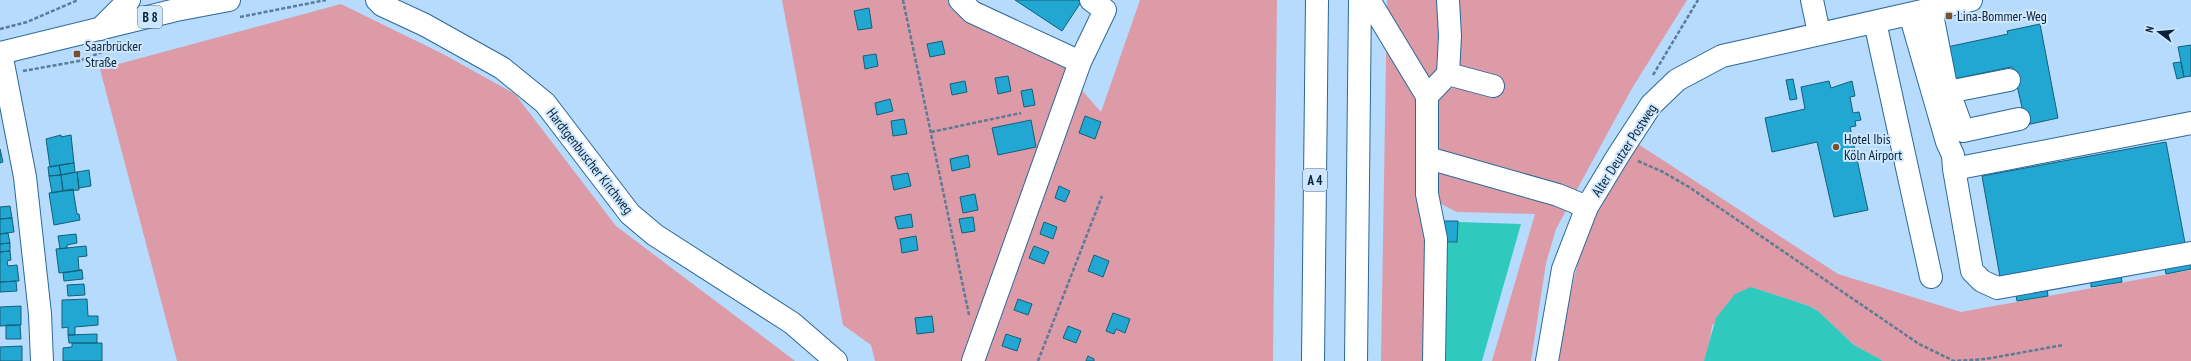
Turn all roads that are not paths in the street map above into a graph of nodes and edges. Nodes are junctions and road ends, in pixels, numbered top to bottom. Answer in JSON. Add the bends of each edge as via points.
{"nodes":[{"id":1,"x":129,"y":0,"type":"edge"},
{"id":2,"x":377,"y":0,"type":"edge"},
{"id":3,"x":960,"y":0,"type":"edge"},
{"id":4,"x":1091,"y":0,"type":"edge"},
{"id":5,"x":1317,"y":0,"type":"edge"},
{"id":6,"x":1360,"y":0,"type":"edge"},
{"id":7,"x":1369,"y":0,"type":"edge"},
{"id":8,"x":1448,"y":0,"type":"edge"},
{"id":9,"x":1812,"y":0,"type":"edge"},
{"id":10,"x":1971,"y":0,"type":"edge"},
{"id":11,"x":198,"y":3,"type":"edge"},
{"id":12,"x":175,"y":5,"type":"edge"},
{"id":13,"x":1922,"y":8,"type":"edge"},
{"id":14,"x":232,"y":9,"type":"edge"},
{"id":15,"x":1875,"y":22,"type":"junction"},
{"id":16,"x":100,"y":29,"type":"junction"},
{"id":17,"x":1819,"y":33,"type":"junction"},
{"id":18,"x":0,"y":53,"type":"edge"},
{"id":19,"x":1080,"y":62,"type":"junction"},
{"id":20,"x":1448,"y":74,"type":"junction"},
{"id":21,"x":2009,"y":80,"type":"dead end"},
{"id":22,"x":1493,"y":86,"type":"dead end"},
{"id":23,"x":1948,"y":92,"type":"junction"},
{"id":24,"x":1428,"y":96,"type":"junction"},
{"id":25,"x":2019,"y":119,"type":"dead end"},
{"id":26,"x":2191,"y":123,"type":"edge"},
{"id":27,"x":1428,"y":158,"type":"junction"},
{"id":28,"x":1954,"y":169,"type":"junction"},
{"id":29,"x":1587,"y":207,"type":"junction"},
{"id":30,"x":2191,"y":253,"type":"edge"},
{"id":31,"x":1931,"y":276,"type":"dead end"},
{"id":32,"x":42,"y":361,"type":"edge"},
{"id":33,"x":836,"y":361,"type":"edge"},
{"id":34,"x":973,"y":361,"type":"edge"},
{"id":35,"x":1313,"y":361,"type":"edge"},
{"id":36,"x":1356,"y":361,"type":"edge"},
{"id":37,"x":1434,"y":361,"type":"edge"},
{"id":38,"x":1547,"y":361,"type":"edge"}],
"edges":[{"from":1,"to":16,"type":"main road"},
{"from":2,"to":33,"type":"main road","name":"Hardtgenbuscher Kirchweg","via":[[382,5],[425,25],[502,68],[544,102],[630,214],[656,235],[792,323]]},
{"from":3,"to":19,"type":"main road","via":[[972,12]]},
{"from":4,"to":19,"type":"main road","via":[[1105,10]]},
{"from":5,"to":35,"type":"main road","number":"A 4"},
{"from":6,"to":36,"type":"main road"},
{"from":7,"to":24,"type":"main road"},
{"from":8,"to":20,"type":"main road"},
{"from":9,"to":17,"type":"main road"},
{"from":10,"to":13,"type":"main road","name":"Alter Deutzer Postweg"},
{"from":11,"to":12,"type":"main road","number":"B 8"},
{"from":11,"to":14,"type":"main road","number":"B 8"},
{"from":12,"to":16,"type":"main road","number":"B 8"},
{"from":13,"to":15,"type":"main road","name":"Alter Deutzer Postweg"},
{"from":13,"to":23,"type":"main road"},
{"from":13,"to":28,"type":"main road"},
{"from":15,"to":17,"type":"main road","name":"Alter Deutzer Postweg"},
{"from":15,"to":31,"type":"main road"},
{"from":16,"to":18,"type":"main road","number":"B 8"},
{"from":17,"to":29,"type":"main road","name":"Alter Deutzer Postweg","via":[[1722,56],[1676,80],[1651,105]]},
{"from":18,"to":32,"type":"main road","via":[[25,178],[40,314]]},
{"from":19,"to":34,"type":"main road"},
{"from":20,"to":22,"type":"main road"},
{"from":20,"to":24,"type":"main road"},
{"from":21,"to":23,"type":"main road"},
{"from":23,"to":25,"type":"main road","via":[[1963,130]]},
{"from":24,"to":27,"type":"main road"},
{"from":26,"to":28,"type":"main road"},
{"from":27,"to":29,"type":"main road","via":[[1558,195]]},
{"from":27,"to":37,"type":"main road","via":[[1427,194],[1436,239]]},
{"from":28,"to":30,"type":"main road","via":[[1972,271],[1982,281],[1997,288]]},
{"from":29,"to":38,"type":"main road","name":"Alter Deutzer Postweg","via":[[1563,269]]}]}
